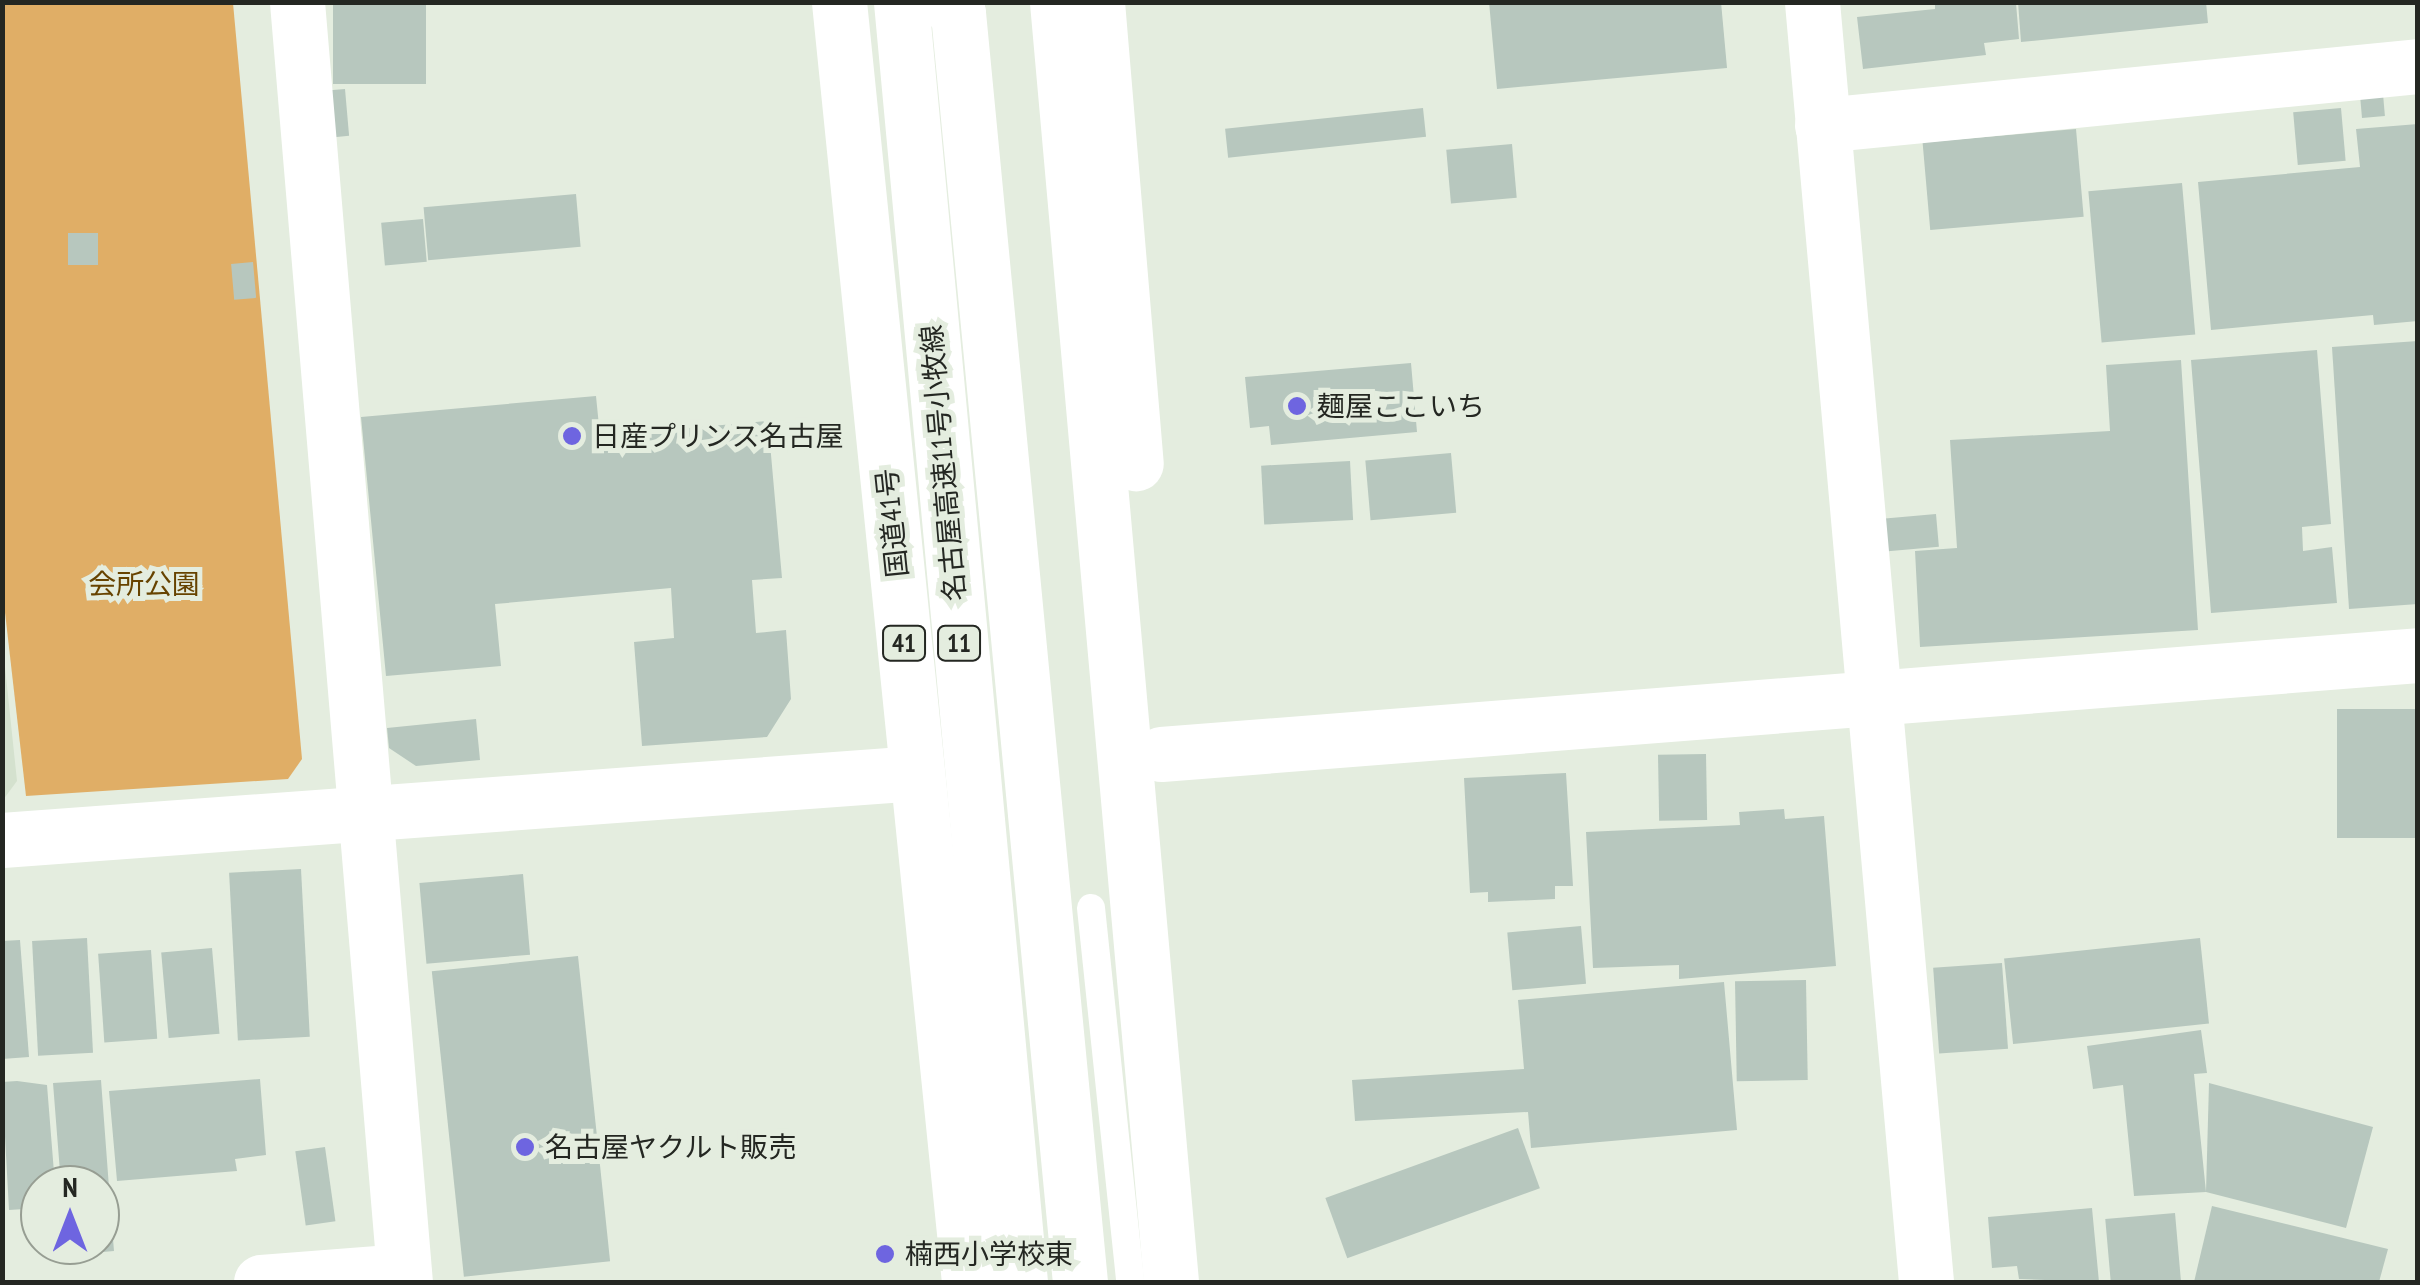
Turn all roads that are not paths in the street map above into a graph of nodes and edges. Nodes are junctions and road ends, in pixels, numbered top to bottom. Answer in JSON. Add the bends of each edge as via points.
{"nodes":[{"id":1,"x":297,"y":2,"type":"edge"},
{"id":2,"x":839,"y":2,"type":"edge"},
{"id":3,"x":901,"y":2,"type":"edge"},
{"id":4,"x":946,"y":2,"type":"edge"},
{"id":5,"x":1014,"y":2,"type":"edge"},
{"id":6,"x":1057,"y":2,"type":"edge"},
{"id":7,"x":1097,"y":2,"type":"edge"},
{"id":8,"x":1812,"y":2,"type":"edge"},
{"id":9,"x":1062,"y":56,"type":"junction"},
{"id":10,"x":2418,"y":66,"type":"edge"},
{"id":11,"x":1822,"y":125,"type":"junction"},
{"id":12,"x":2418,"y":655,"type":"edge"},
{"id":13,"x":1872,"y":698,"type":"junction"},
{"id":14,"x":1161,"y":754,"type":"junction"},
{"id":15,"x":917,"y":772,"type":"junction"},
{"id":16,"x":364,"y":814,"type":"junction"},
{"id":17,"x":2,"y":840,"type":"edge"},
{"id":18,"x":1091,"y":908,"type":"dead end"},
{"id":19,"x":405,"y":1277,"type":"edge"},
{"id":20,"x":261,"y":1282,"type":"edge"},
{"id":21,"x":970,"y":1282,"type":"edge"},
{"id":22,"x":1020,"y":1282,"type":"edge"},
{"id":23,"x":1080,"y":1282,"type":"edge"},
{"id":24,"x":1130,"y":1282,"type":"edge"},
{"id":25,"x":1171,"y":1282,"type":"edge"},
{"id":26,"x":1209,"y":1282,"type":"edge"},
{"id":27,"x":1926,"y":1282,"type":"edge"}],
"edges":[{"from":1,"to":16,"type":"main road"},
{"from":2,"to":15,"type":"main road","name":"国道41号","number":"41"},
{"from":3,"to":22,"type":"main road","name":"名古屋高速11号小牧線","number":"11"},
{"from":4,"to":23,"type":"main road","via":[[958,13]]},
{"from":5,"to":9,"type":"main road"},
{"from":6,"to":9,"type":"main road"},
{"from":7,"to":14,"type":"main road"},
{"from":8,"to":11,"type":"main road"},
{"from":9,"to":25,"type":"main road"},
{"from":10,"to":11,"type":"main road"},
{"from":11,"to":13,"type":"main road"},
{"from":12,"to":13,"type":"main road"},
{"from":13,"to":14,"type":"main road"},
{"from":13,"to":27,"type":"main road"},
{"from":14,"to":26,"type":"main road"},
{"from":15,"to":16,"type":"main road"},
{"from":15,"to":21,"type":"main road","name":"国道41号","number":"41"},
{"from":16,"to":17,"type":"main road"},
{"from":16,"to":19,"type":"main road"},
{"from":18,"to":24,"type":"lane"},
{"from":19,"to":20,"type":"main road"}]}
